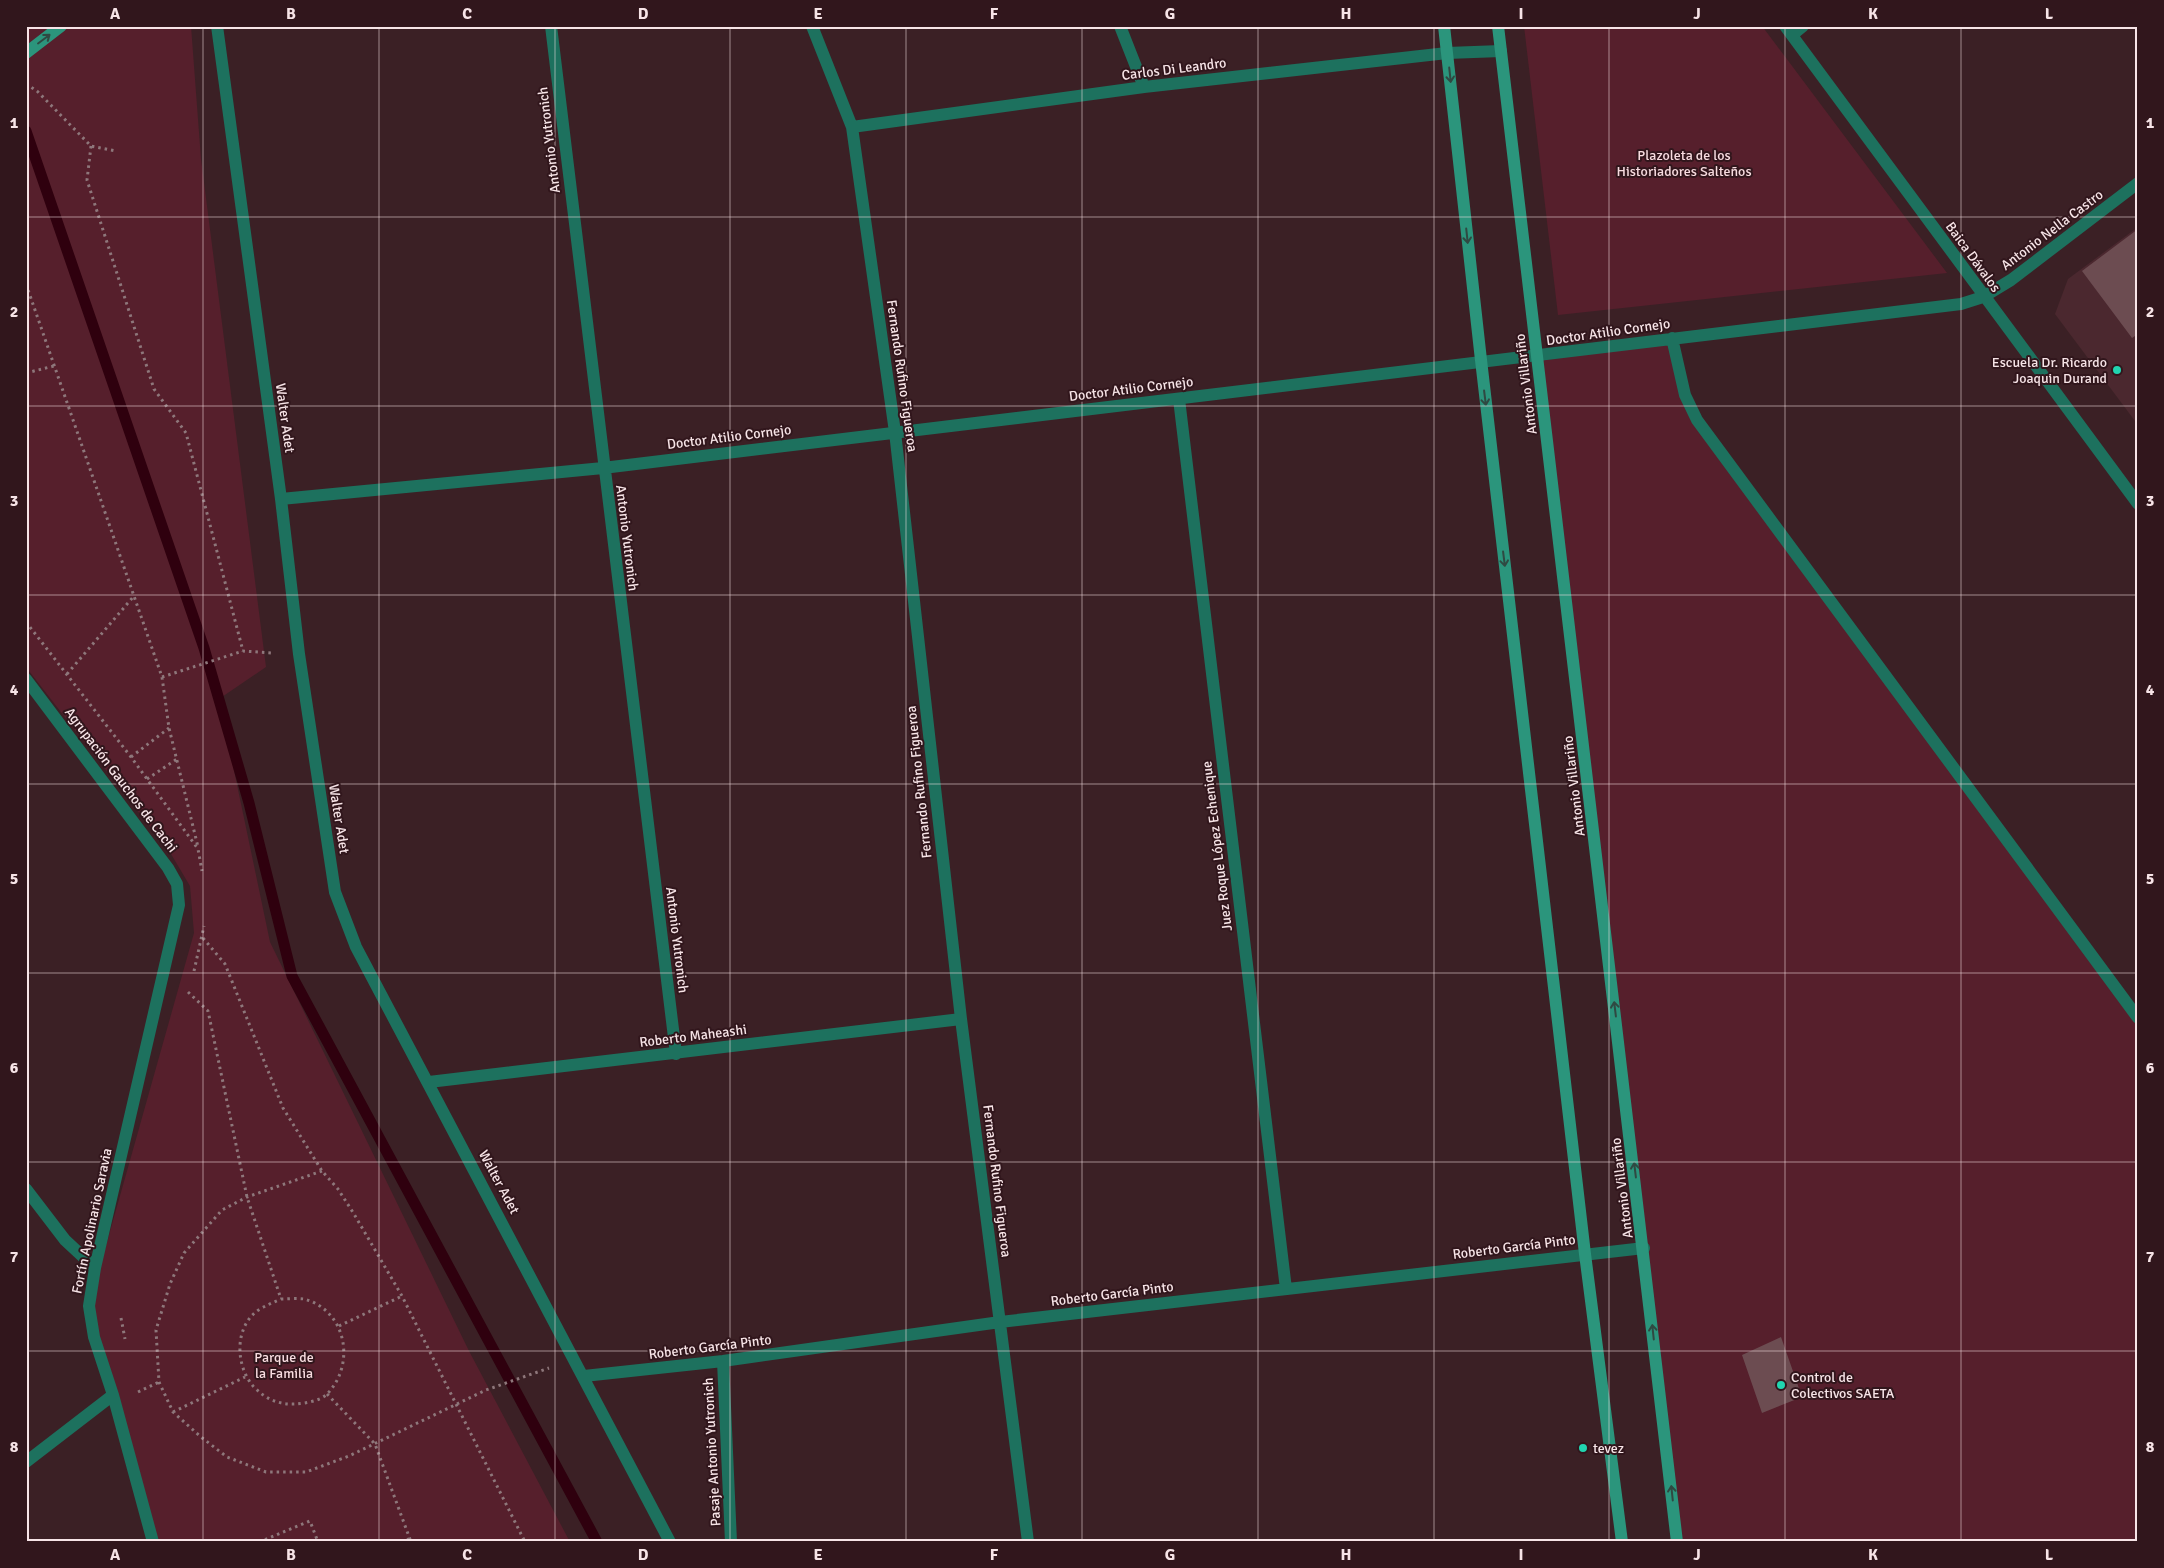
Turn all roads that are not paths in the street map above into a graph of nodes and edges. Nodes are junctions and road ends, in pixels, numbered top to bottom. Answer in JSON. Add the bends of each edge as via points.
{"nodes":[{"id":1,"x":62,"y":26,"type":"edge"},
{"id":2,"x":217,"y":26,"type":"edge"},
{"id":3,"x":551,"y":26,"type":"edge"},
{"id":4,"x":812,"y":26,"type":"edge"},
{"id":5,"x":1120,"y":26,"type":"edge"},
{"id":6,"x":1444,"y":26,"type":"edge"},
{"id":7,"x":1498,"y":26,"type":"edge"},
{"id":8,"x":1803,"y":26,"type":"edge"},
{"id":9,"x":1788,"y":30,"type":"edge"},
{"id":10,"x":1501,"y":51,"type":"junction"},
{"id":11,"x":26,"y":53,"type":"edge"},
{"id":12,"x":1447,"y":53,"type":"junction"},
{"id":13,"x":1144,"y":87,"type":"junction"},
{"id":14,"x":852,"y":127,"type":"junction"},
{"id":15,"x":2138,"y":183,"type":"edge"},
{"id":16,"x":1983,"y":297,"type":"junction"},
{"id":17,"x":1672,"y":338,"type":"junction"},
{"id":18,"x":1538,"y":357,"type":"junction"},
{"id":19,"x":1481,"y":360,"type":"junction"},
{"id":20,"x":1179,"y":399,"type":"junction"},
{"id":21,"x":895,"y":432,"type":"junction"},
{"id":22,"x":603,"y":468,"type":"junction"},
{"id":23,"x":281,"y":499,"type":"junction"},
{"id":24,"x":2138,"y":504,"type":"edge"},
{"id":25,"x":26,"y":679,"type":"edge"},
{"id":26,"x":179,"y":905,"type":"joint"},
{"id":27,"x":2138,"y":1018,"type":"edge"},
{"id":28,"x":961,"y":1019,"type":"junction"},
{"id":29,"x":676,"y":1054,"type":"junction"},
{"id":30,"x":428,"y":1082,"type":"junction"},
{"id":31,"x":26,"y":1189,"type":"edge"},
{"id":32,"x":1644,"y":1248,"type":"junction"},
{"id":33,"x":1586,"y":1254,"type":"junction"},
{"id":34,"x":95,"y":1268,"type":"junction"},
{"id":35,"x":1286,"y":1289,"type":"junction"},
{"id":36,"x":1000,"y":1322,"type":"junction"},
{"id":37,"x":723,"y":1361,"type":"junction"},
{"id":38,"x":584,"y":1376,"type":"junction"},
{"id":39,"x":113,"y":1395,"type":"junction"},
{"id":40,"x":26,"y":1462,"type":"edge"},
{"id":41,"x":153,"y":1542,"type":"edge"},
{"id":42,"x":670,"y":1542,"type":"edge"},
{"id":43,"x":732,"y":1542,"type":"edge"},
{"id":44,"x":1028,"y":1542,"type":"edge"},
{"id":45,"x":1622,"y":1542,"type":"edge"},
{"id":46,"x":1677,"y":1542,"type":"edge"}],
"edges":[{"from":11,"to":1,"type":"street","one_way":true},
{"from":2,"to":23,"type":"street","name":"Walter Adet"},
{"from":3,"to":22,"type":"street","name":"Antonio Yutronich"},
{"from":4,"to":14,"type":"street","name":"Fernando Rufino Figueroa"},
{"from":5,"to":13,"type":"street"},
{"from":6,"to":12,"type":"street"},
{"from":7,"to":10,"type":"street","name":"Antonio Villariño"},
{"from":8,"to":9,"type":"street"},
{"from":9,"to":16,"type":"street","name":"Baica Dávalos"},
{"from":10,"to":12,"type":"street","name":"Carlos Di Leandro"},
{"from":10,"to":18,"type":"street","name":"Antonio Villariño"},
{"from":12,"to":13,"type":"street","name":"Carlos Di Leandro"},
{"from":12,"to":19,"type":"street","one_way":true},
{"from":13,"to":14,"type":"street","name":"Carlos Di Leandro"},
{"from":14,"to":21,"type":"street","name":"Fernando Rufino Figueroa"},
{"from":15,"to":16,"type":"street","name":"Antonio Nella Castro","via":[[2012,280]]},
{"from":16,"to":17,"type":"street","name":"Doctor Atilio Cornejo","via":[[1961,304]]},
{"from":16,"to":24,"type":"street","name":"Baica Dávalos"},
{"from":17,"to":18,"type":"street","name":"Doctor Atilio Cornejo"},
{"from":17,"to":27,"type":"street","via":[[1685,395],[1697,420]]},
{"from":18,"to":19,"type":"street","name":"Doctor Atilio Cornejo"},
{"from":32,"to":18,"type":"street","name":"Antonio Villariño","one_way":true},
{"from":19,"to":20,"type":"street","name":"Doctor Atilio Cornejo"},
{"from":19,"to":33,"type":"street","one_way":true},
{"from":20,"to":21,"type":"street","name":"Doctor Atilio Cornejo"},
{"from":20,"to":35,"type":"street","name":"Juez Roque López Echenique"},
{"from":21,"to":22,"type":"street","name":"Doctor Atilio Cornejo"},
{"from":21,"to":28,"type":"street","name":"Fernando Rufino Figueroa"},
{"from":22,"to":23,"type":"street","name":"Doctor Atilio Cornejo"},
{"from":22,"to":29,"type":"street","name":"Antonio Yutronich"},
{"from":23,"to":30,"type":"street","name":"Walter Adet","via":[[298,654],[335,892],[356,947]]},
{"from":25,"to":26,"type":"street","name":"Agrupación Gauchos de Cachi","via":[[168,868],[176,884]]},
{"from":26,"to":34,"type":"street","name":"Fortín Apolinario Saravia"},
{"from":28,"to":29,"type":"street","name":"Roberto Maheashi"},
{"from":28,"to":36,"type":"street","name":"Fernando Rufino Figueroa"},
{"from":29,"to":30,"type":"street","name":"Roberto Maheashi"},
{"from":30,"to":38,"type":"street","name":"Walter Adet"},
{"from":31,"to":34,"type":"street","via":[[65,1240]]},
{"from":32,"to":33,"type":"street","name":"Roberto García Pinto"},
{"from":46,"to":32,"type":"street","name":"Antonio Villariño","one_way":true},
{"from":33,"to":35,"type":"street","name":"Roberto García Pinto"},
{"from":33,"to":45,"type":"street"},
{"from":34,"to":39,"type":"street","name":"Fortín Apolinario Saravia","via":[[89,1306],[94,1337]]},
{"from":35,"to":36,"type":"street","name":"Roberto García Pinto"},
{"from":36,"to":37,"type":"street","name":"Roberto García Pinto"},
{"from":36,"to":44,"type":"street","name":"Fernando Rufino Figueroa"},
{"from":37,"to":38,"type":"street","name":"Roberto García Pinto"},
{"from":37,"to":43,"type":"street","name":"Pasaje Antonio Yutronich"},
{"from":38,"to":42,"type":"street","name":"Walter Adet"},
{"from":39,"to":40,"type":"street"},
{"from":39,"to":41,"type":"street","name":"Fortín Apolinario Saravia"}]}
